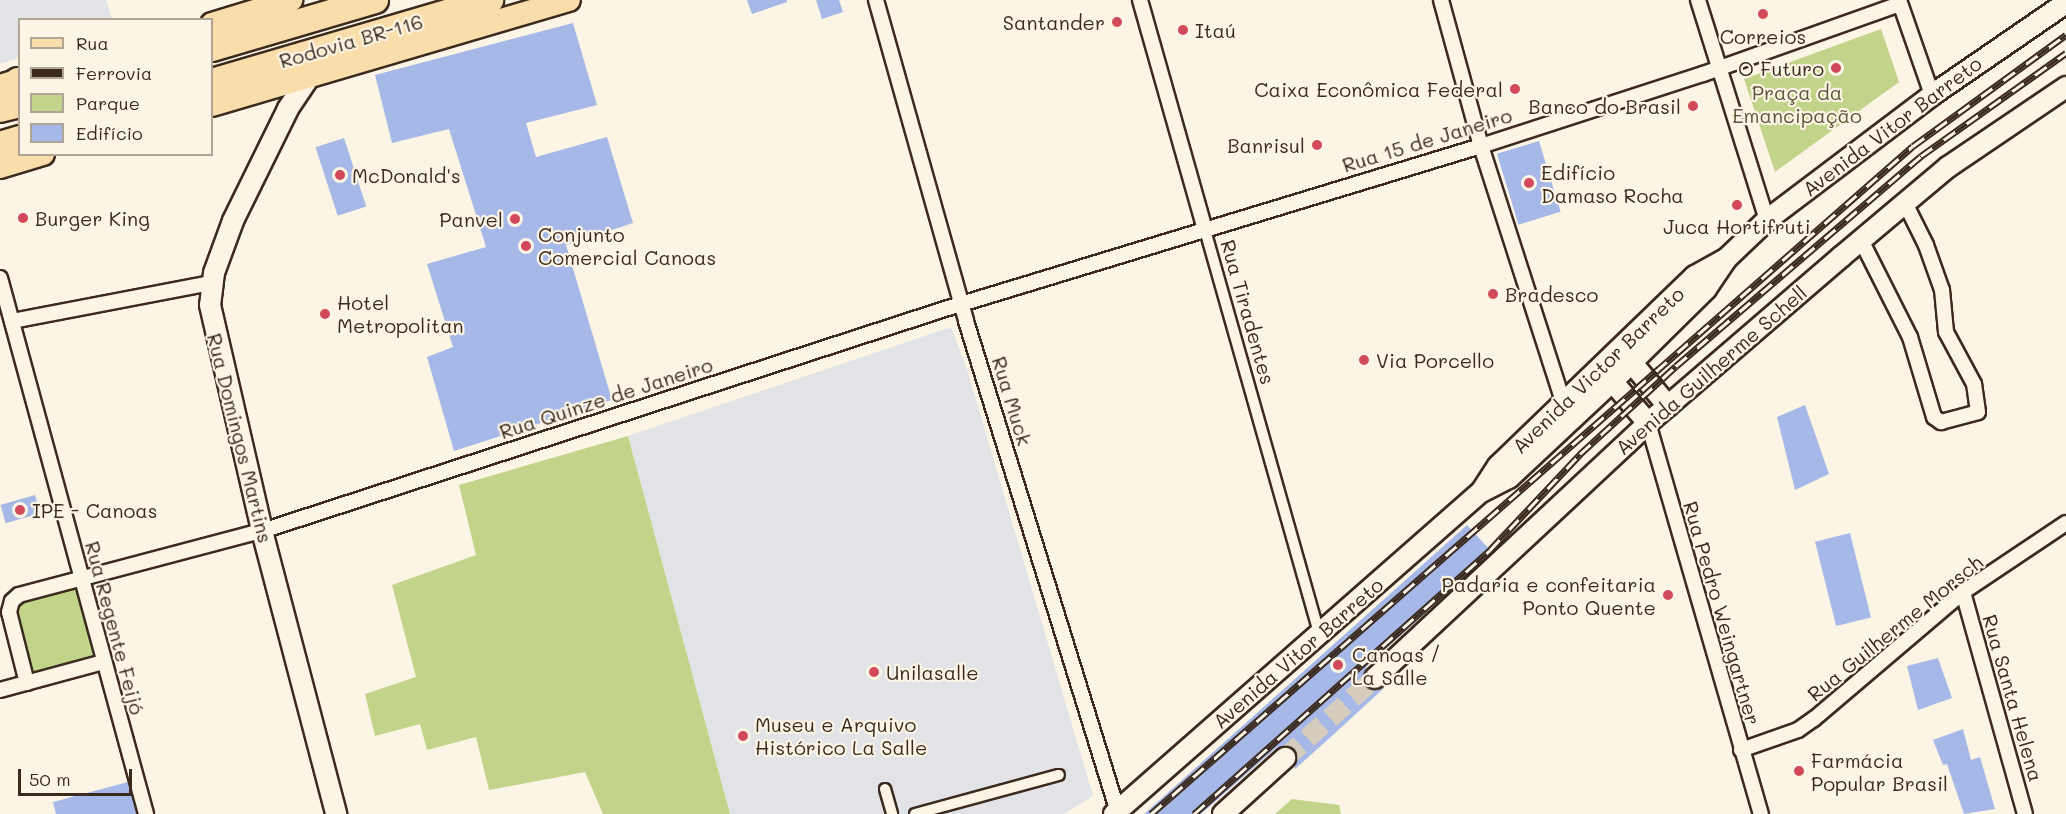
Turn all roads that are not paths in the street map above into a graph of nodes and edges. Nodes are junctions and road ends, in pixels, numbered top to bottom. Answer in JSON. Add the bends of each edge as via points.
{"nodes":[{"id":1,"x":291,"y":0,"type":"edge"},
{"id":2,"x":375,"y":0,"type":"edge"},
{"id":3,"x":490,"y":0,"type":"edge"},
{"id":4,"x":569,"y":0,"type":"edge"},
{"id":5,"x":876,"y":0,"type":"edge"},
{"id":6,"x":1140,"y":0,"type":"edge"},
{"id":7,"x":1441,"y":0,"type":"edge"},
{"id":8,"x":1698,"y":0,"type":"edge"},
{"id":9,"x":1899,"y":2,"type":"edge"},
{"id":10,"x":2066,"y":3,"type":"edge"},
{"id":11,"x":213,"y":24,"type":"edge"},
{"id":12,"x":213,"y":48,"type":"edge"},
{"id":13,"x":1719,"y":68,"type":"junction"},
{"id":14,"x":310,"y":76,"type":"junction"},
{"id":15,"x":213,"y":82,"type":"edge"},
{"id":16,"x":15,"y":86,"type":"edge"},
{"id":17,"x":2066,"y":87,"type":"edge"},
{"id":18,"x":1932,"y":95,"type":"junction"},
{"id":19,"x":213,"y":105,"type":"edge"},
{"id":20,"x":0,"y":110,"type":"edge"},
{"id":21,"x":18,"y":140,"type":"edge"},
{"id":22,"x":0,"y":145,"type":"edge"},
{"id":23,"x":1481,"y":146,"type":"junction"},
{"id":24,"x":36,"y":156,"type":"edge"},
{"id":25,"x":0,"y":167,"type":"edge"},
{"id":26,"x":1905,"y":203,"type":"junction"},
{"id":27,"x":1767,"y":220,"type":"junction"},
{"id":28,"x":1204,"y":230,"type":"junction"},
{"id":29,"x":1861,"y":240,"type":"junction"},
{"id":30,"x":1726,"y":259,"type":"junction"},
{"id":31,"x":0,"y":278,"type":"edge"},
{"id":32,"x":212,"y":283,"type":"junction"},
{"id":33,"x":962,"y":304,"type":"junction"},
{"id":34,"x":12,"y":321,"type":"junction"},
{"id":35,"x":1632,"y":363,"type":"junction"},
{"id":36,"x":1612,"y":381,"type":"junction"},
{"id":37,"x":1563,"y":402,"type":"junction"},
{"id":38,"x":1668,"y":406,"type":"junction"},
{"id":39,"x":1648,"y":423,"type":"junction"},
{"id":40,"x":1481,"y":492,"type":"junction"},
{"id":41,"x":2066,"y":523,"type":"edge"},
{"id":42,"x":262,"y":531,"type":"junction"},
{"id":43,"x":80,"y":577,"type":"junction"},
{"id":44,"x":1963,"y":592,"type":"junction"},
{"id":45,"x":1319,"y":634,"type":"junction"},
{"id":46,"x":104,"y":662,"type":"junction"},
{"id":47,"x":1375,"y":678,"type":"tunnel mouth"},
{"id":48,"x":27,"y":683,"type":"junction"},
{"id":49,"x":0,"y":690,"type":"edge"},
{"id":50,"x":1741,"y":750,"type":"junction"},
{"id":51,"x":1285,"y":758,"type":"tunnel mouth"},
{"id":52,"x":1059,"y":775,"type":"dead end"},
{"id":53,"x":885,"y":789,"type":"dead end"},
{"id":54,"x":1116,"y":813,"type":"edge"},
{"id":55,"x":146,"y":814,"type":"edge"},
{"id":56,"x":336,"y":814,"type":"edge"},
{"id":57,"x":892,"y":814,"type":"edge"},
{"id":58,"x":915,"y":814,"type":"edge"},
{"id":59,"x":1223,"y":814,"type":"edge"},
{"id":60,"x":1761,"y":814,"type":"edge"},
{"id":61,"x":2025,"y":814,"type":"edge"}],
"edges":[{"from":1,"to":11,"type":"main road"},
{"from":2,"to":12,"type":"highway","name":"Rodovia BR-116"},
{"from":3,"to":15,"type":"highway","name":"Rodovia BR-116"},
{"from":4,"to":14,"type":"main road"},
{"from":5,"to":33,"type":"street","name":"Rua Muck"},
{"from":6,"to":28,"type":"street","name":"Rua Tiradentes"},
{"from":7,"to":23,"type":"street"},
{"from":8,"to":13,"type":"street"},
{"from":9,"to":13,"type":"street","name":"Rua 15 de Janeiro"},
{"from":9,"to":18,"type":"street"},
{"from":10,"to":18,"type":"main road","name":"Avenida Vitor Barreto"},
{"from":13,"to":23,"type":"street","name":"Rua 15 de Janeiro"},
{"from":13,"to":27,"type":"street"},
{"from":14,"to":19,"type":"main road"},
{"from":14,"to":32,"type":"main road","name":"Rua Domingos Martins","via":[[288,109],[246,194]]},
{"from":16,"to":20,"type":"highway"},
{"from":17,"to":26,"type":"main road","name":"Avenida Guilherme Schell","via":[[1948,167]]},
{"from":18,"to":27,"type":"main road","name":"Avenida Vitor Barreto"},
{"from":21,"to":22,"type":"highway"},
{"from":23,"to":28,"type":"street","name":"Rua 15 de Janeiro"},
{"from":23,"to":37,"type":"street"},
{"from":24,"to":25,"type":"main road"},
{"from":26,"to":29,"type":"main road","name":"Avenida Guilherme Schell"},
{"from":26,"to":29,"type":"street","via":[[1942,290],[1946,332],[1974,384],[1978,412],[1941,422],[1934,417],[1910,337]]},
{"from":27,"to":30,"type":"main road","name":"Avenida Vitor Barreto"},
{"from":28,"to":33,"type":"street","name":"Rua 15 de Janeiro"},
{"from":28,"to":45,"type":"street","name":"Rua Tiradentes"},
{"from":29,"to":38,"type":"main road","name":"Avenida Guilherme Schell"},
{"from":30,"to":35,"type":"main road","via":[[1706,289]]},
{"from":30,"to":37,"type":"main road","name":"Avenida Victor Barreto","via":[[1695,276]]},
{"from":31,"to":34,"type":"street","name":"Rua Regente Feijó"},
{"from":32,"to":34,"type":"street"},
{"from":32,"to":42,"type":"main road","name":"Rua Domingos Martins","via":[[212,325]]},
{"from":33,"to":42,"type":"street","name":"Rua Quinze de Janeiro"},
{"from":33,"to":54,"type":"street","name":"Rua Muck"},
{"from":34,"to":43,"type":"street","name":"Rua Regente Feijó"},
{"from":35,"to":36,"type":"main road"},
{"from":35,"to":38,"type":"main road"},
{"from":36,"to":39,"type":"main road"},
{"from":36,"to":40,"type":"main road","via":[[1509,478]]},
{"from":37,"to":40,"type":"main road","name":"Avenida Victor Barreto","via":[[1498,466]]},
{"from":38,"to":39,"type":"main road","name":"Avenida Guilherme Schell"},
{"from":39,"to":47,"type":"main road","name":"Avenida Guilherme Schell"},
{"from":39,"to":50,"type":"street","name":"Rua Pedro Weingartner"},
{"from":40,"to":45,"type":"main road","name":"Avenida Vitor Barreto"},
{"from":41,"to":44,"type":"street","name":"Rua Guilherme Morsch"},
{"from":42,"to":43,"type":"street"},
{"from":42,"to":56,"type":"main road","name":"Rua Domingos Martins"},
{"from":43,"to":46,"type":"street","name":"Rua Regente Feijó"},
{"from":43,"to":48,"type":"street","via":[[19,595],[12,602],[10,620]]},
{"from":44,"to":50,"type":"street","name":"Rua Guilherme Morsch","via":[[1814,719],[1798,730]]},
{"from":44,"to":61,"type":"street","name":"Rua Santa Helena"},
{"from":45,"to":54,"type":"main road","name":"Avenida Vitor Barreto"},
{"from":46,"to":48,"type":"street"},
{"from":46,"to":55,"type":"street","name":"Rua Regente Feijó"},
{"from":48,"to":49,"type":"street"},
{"from":50,"to":60,"type":"street","name":"Rua Pedro Weingartner"},
{"from":51,"to":59,"type":"main road"},
{"from":52,"to":58,"type":"street"},
{"from":53,"to":57,"type":"street"}]}
